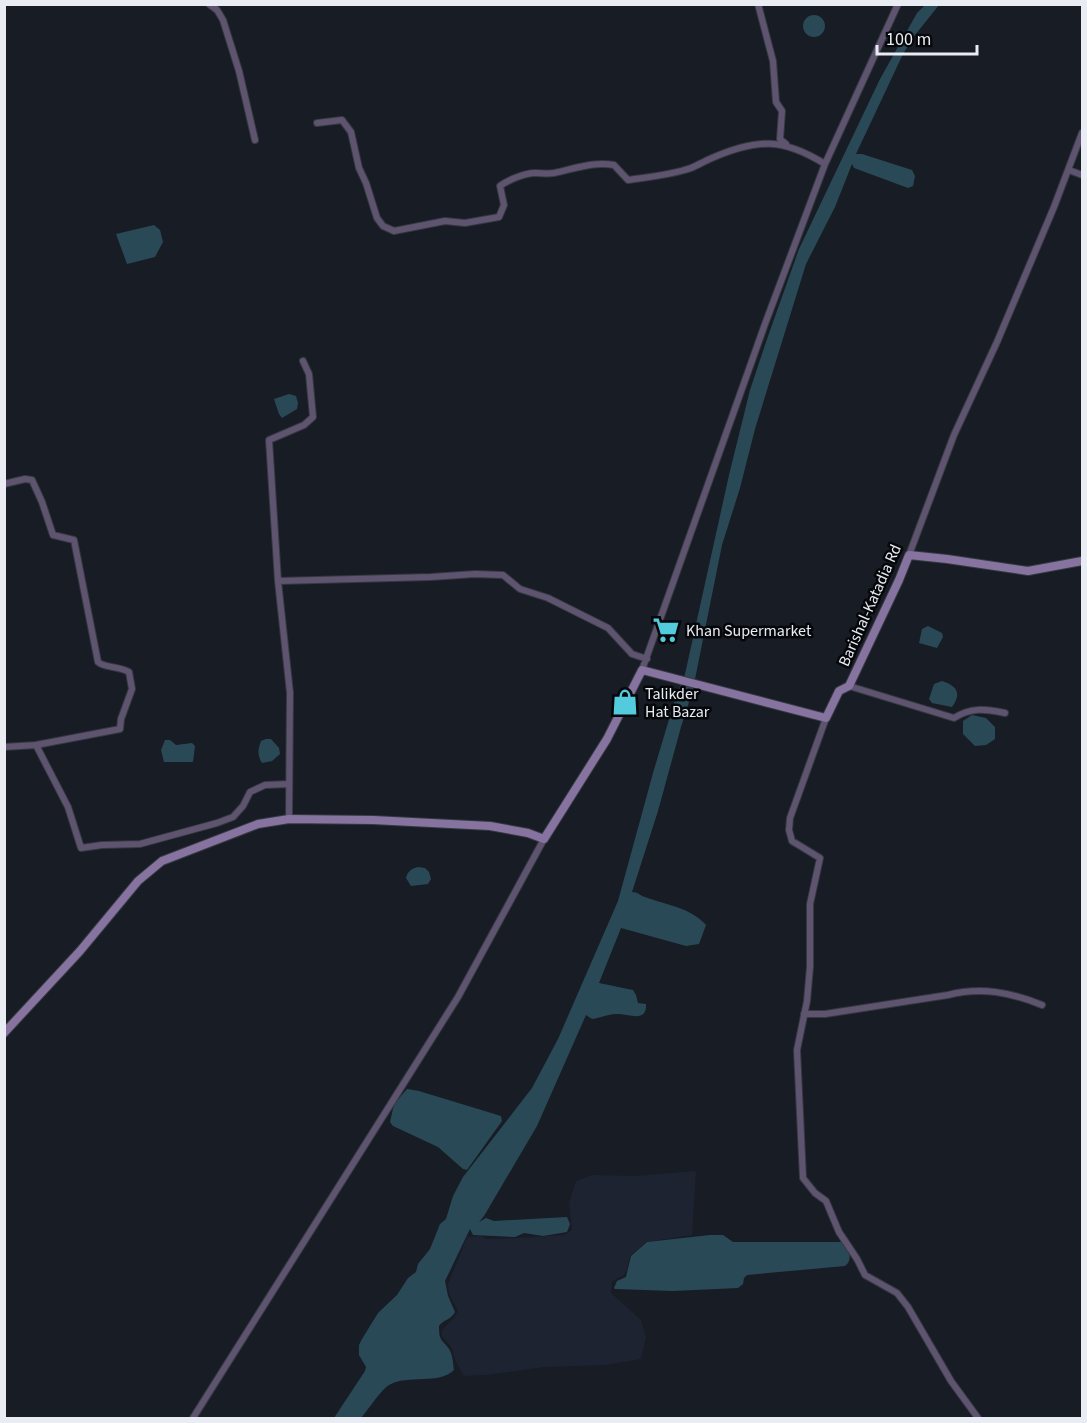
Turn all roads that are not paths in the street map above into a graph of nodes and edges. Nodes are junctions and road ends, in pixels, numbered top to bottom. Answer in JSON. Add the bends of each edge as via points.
{"nodes":[{"id":1,"x":209,"y":4,"type":"edge"},
{"id":2,"x":758,"y":4,"type":"edge"},
{"id":3,"x":898,"y":4,"type":"edge"},
{"id":4,"x":317,"y":123,"type":"dead end"},
{"id":5,"x":1083,"y":133,"type":"edge"},
{"id":6,"x":255,"y":140,"type":"dead end"},
{"id":7,"x":789,"y":146,"type":"junction"},
{"id":8,"x":825,"y":164,"type":"junction"},
{"id":9,"x":1068,"y":170,"type":"junction"},
{"id":10,"x":1083,"y":175,"type":"edge"},
{"id":11,"x":303,"y":361,"type":"dead end"},
{"id":12,"x":4,"y":484,"type":"edge"},
{"id":13,"x":909,"y":555,"type":"junction"},
{"id":14,"x":1083,"y":561,"type":"edge"},
{"id":15,"x":278,"y":580,"type":"junction"},
{"id":16,"x":647,"y":659,"type":"junction"},
{"id":17,"x":642,"y":670,"type":"junction"},
{"id":18,"x":849,"y":686,"type":"junction"},
{"id":19,"x":1005,"y":713,"type":"dead end"},
{"id":20,"x":826,"y":718,"type":"junction"},
{"id":21,"x":36,"y":745,"type":"junction"},
{"id":22,"x":4,"y":747,"type":"edge"},
{"id":23,"x":289,"y":784,"type":"junction"},
{"id":24,"x":289,"y":819,"type":"junction"},
{"id":25,"x":544,"y":839,"type":"junction"},
{"id":26,"x":1042,"y":1005,"type":"dead end"},
{"id":27,"x":804,"y":1014,"type":"junction"},
{"id":28,"x":4,"y":1033,"type":"edge"},
{"id":29,"x":193,"y":1419,"type":"edge"},
{"id":30,"x":978,"y":1419,"type":"edge"}],
"edges":[{"from":1,"to":6,"type":"street","via":[[223,20]]},
{"from":2,"to":7,"type":"street","via":[[773,61],[776,102],[782,111],[780,139]]},
{"from":3,"to":8,"type":"street"},
{"from":4,"to":7,"type":"street","via":[[342,120],[351,132],[376,218],[394,231],[445,221],[465,223],[499,218],[504,205],[500,186],[533,173],[608,164],[628,180],[682,171],[742,147]]},
{"from":5,"to":9,"type":"street","name":"Barishal-Katadia Rd"},
{"from":7,"to":8,"type":"street"},
{"from":8,"to":16,"type":"street"},
{"from":9,"to":10,"type":"street"},
{"from":9,"to":13,"type":"street","name":"Barishal-Katadia Rd","via":[[998,342],[954,435]]},
{"from":11,"to":15,"type":"street","via":[[309,374],[313,417],[269,440]]},
{"from":12,"to":21,"type":"street","via":[[32,480],[53,535],[74,540],[98,662],[129,672],[132,688],[120,729]]},
{"from":13,"to":14,"type":"main road","via":[[1028,571]]},
{"from":13,"to":18,"type":"main road","name":"Barishal-Katadia Rd"},
{"from":15,"to":16,"type":"street","via":[[503,575],[520,589],[548,598],[608,628],[633,654]]},
{"from":15,"to":23,"type":"street","via":[[290,693]]},
{"from":16,"to":17,"type":"street"},
{"from":17,"to":20,"type":"main road"},
{"from":17,"to":25,"type":"main road","via":[[607,739]]},
{"from":18,"to":19,"type":"street","via":[[954,718],[965,711],[984,709]]},
{"from":18,"to":20,"type":"main road","name":"Barishal-Katadia Rd","via":[[839,691]]},
{"from":20,"to":27,"type":"street","via":[[789,830],[792,841],[820,858],[810,904],[810,967]]},
{"from":21,"to":22,"type":"street"},
{"from":21,"to":23,"type":"street","via":[[68,807],[81,848],[140,844],[217,824],[233,817],[250,792],[265,785]]},
{"from":23,"to":24,"type":"street"},
{"from":24,"to":25,"type":"main road","via":[[490,826]]},
{"from":24,"to":28,"type":"main road","via":[[258,824],[162,861],[138,881]]},
{"from":25,"to":29,"type":"street","via":[[458,997]]},
{"from":26,"to":27,"type":"street","via":[[989,990]]},
{"from":27,"to":30,"type":"street","via":[[797,1050],[803,1178],[826,1201],[865,1275],[897,1293],[908,1308]]}]}
